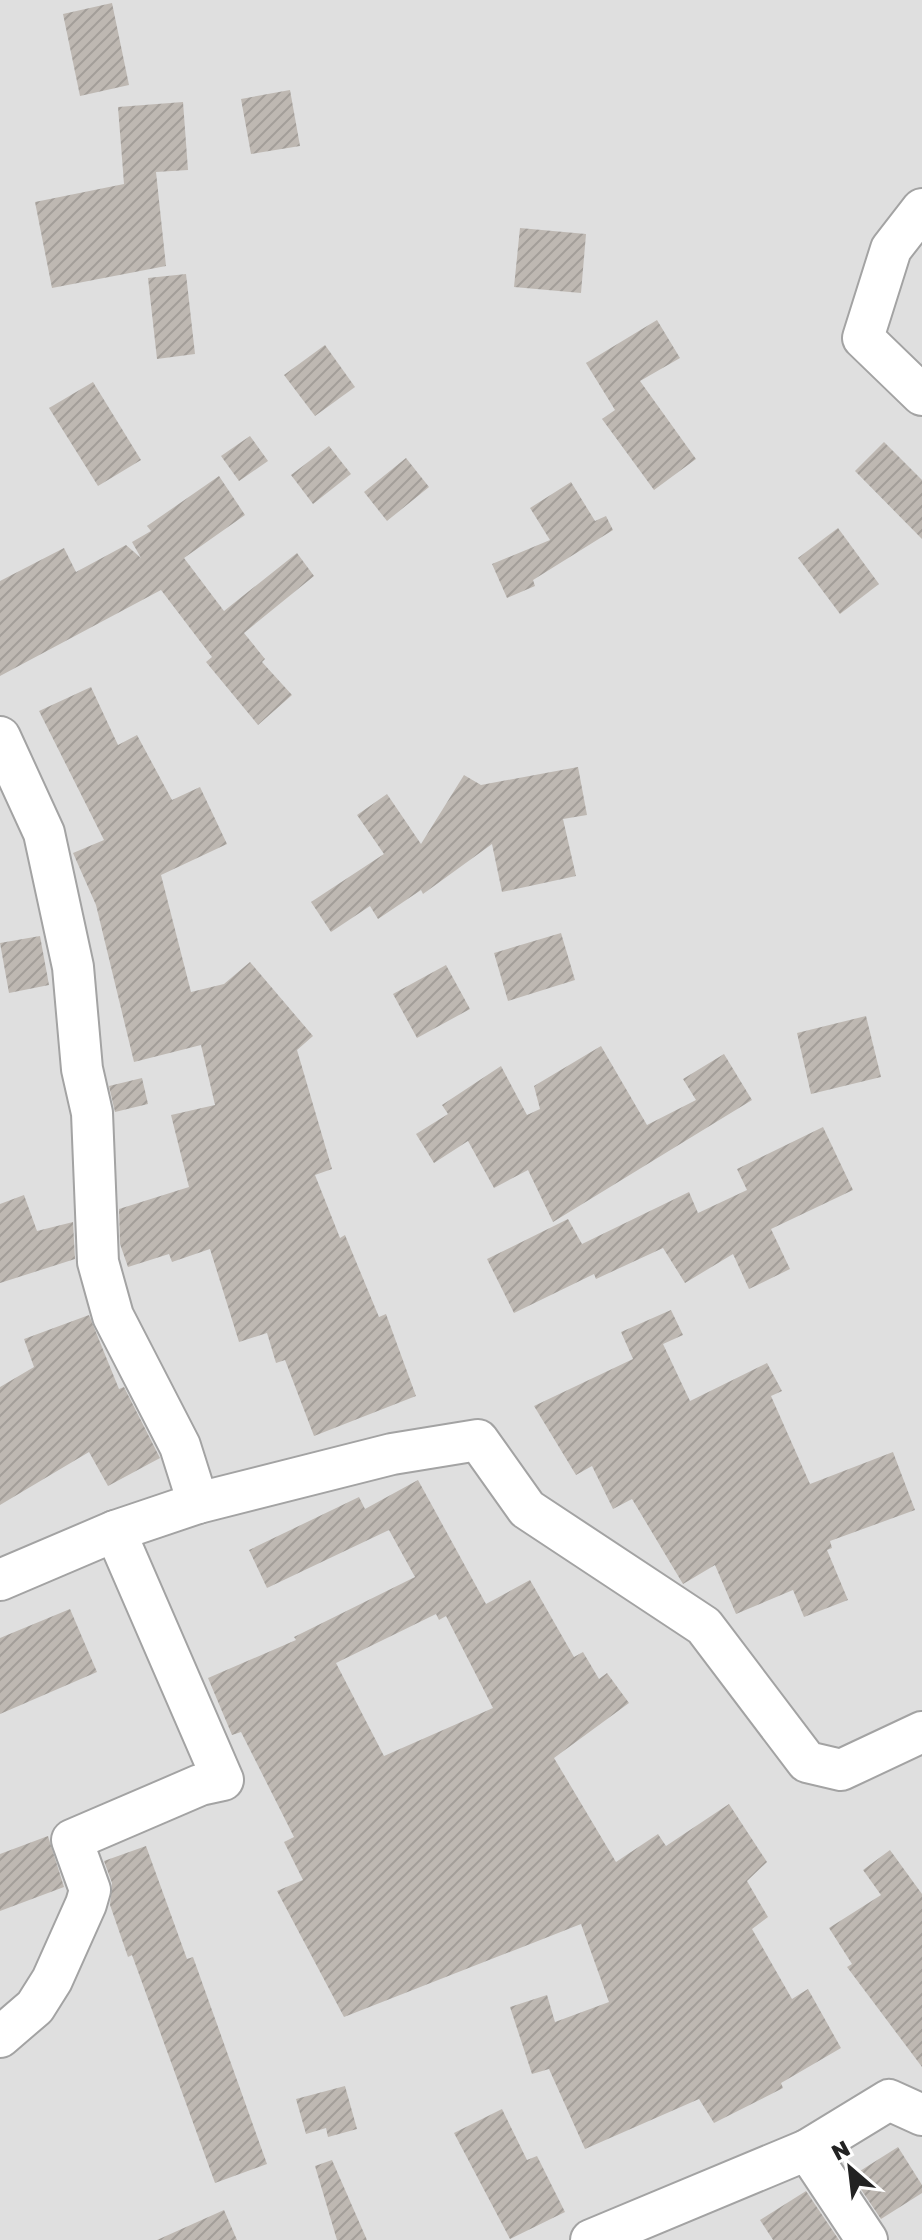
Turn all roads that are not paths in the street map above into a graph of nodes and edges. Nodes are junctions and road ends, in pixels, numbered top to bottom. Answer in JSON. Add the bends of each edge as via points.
{"nodes":[{"id":1,"x":922,"y":209,"type":"edge"},
{"id":2,"x":922,"y":395,"type":"edge"},
{"id":3,"x":0,"y":737,"type":"edge"},
{"id":4,"x":198,"y":1503,"type":"junction"},
{"id":5,"x":115,"y":1531,"type":"junction"},
{"id":6,"x":0,"y":1580,"type":"edge"},
{"id":7,"x":922,"y":1732,"type":"edge"},
{"id":8,"x":0,"y":2037,"type":"edge"},
{"id":9,"x":922,"y":2115,"type":"edge"},
{"id":10,"x":807,"y":2150,"type":"junction"},
{"id":11,"x":591,"y":2240,"type":"edge"},
{"id":12,"x":867,"y":2240,"type":"edge"}],
"edges":[{"from":1,"to":2,"type":"street","via":[[891,249],[863,338]]},
{"from":3,"to":4,"type":"street","via":[[44,833],[73,967],[82,1069],[92,1113],[98,1262],[113,1316],[180,1446]]},
{"from":4,"to":5,"type":"street"},
{"from":4,"to":7,"type":"street","via":[[392,1454],[478,1440],[527,1509],[704,1626],[807,1762],[841,1770]]},
{"from":5,"to":6,"type":"street"},
{"from":5,"to":8,"type":"street","via":[[223,1780],[72,1840],[90,1890],[86,1904],[41,1998]]},
{"from":9,"to":10,"type":"street","via":[[889,2100]]},
{"from":10,"to":11,"type":"street"},
{"from":10,"to":12,"type":"street"}]}
